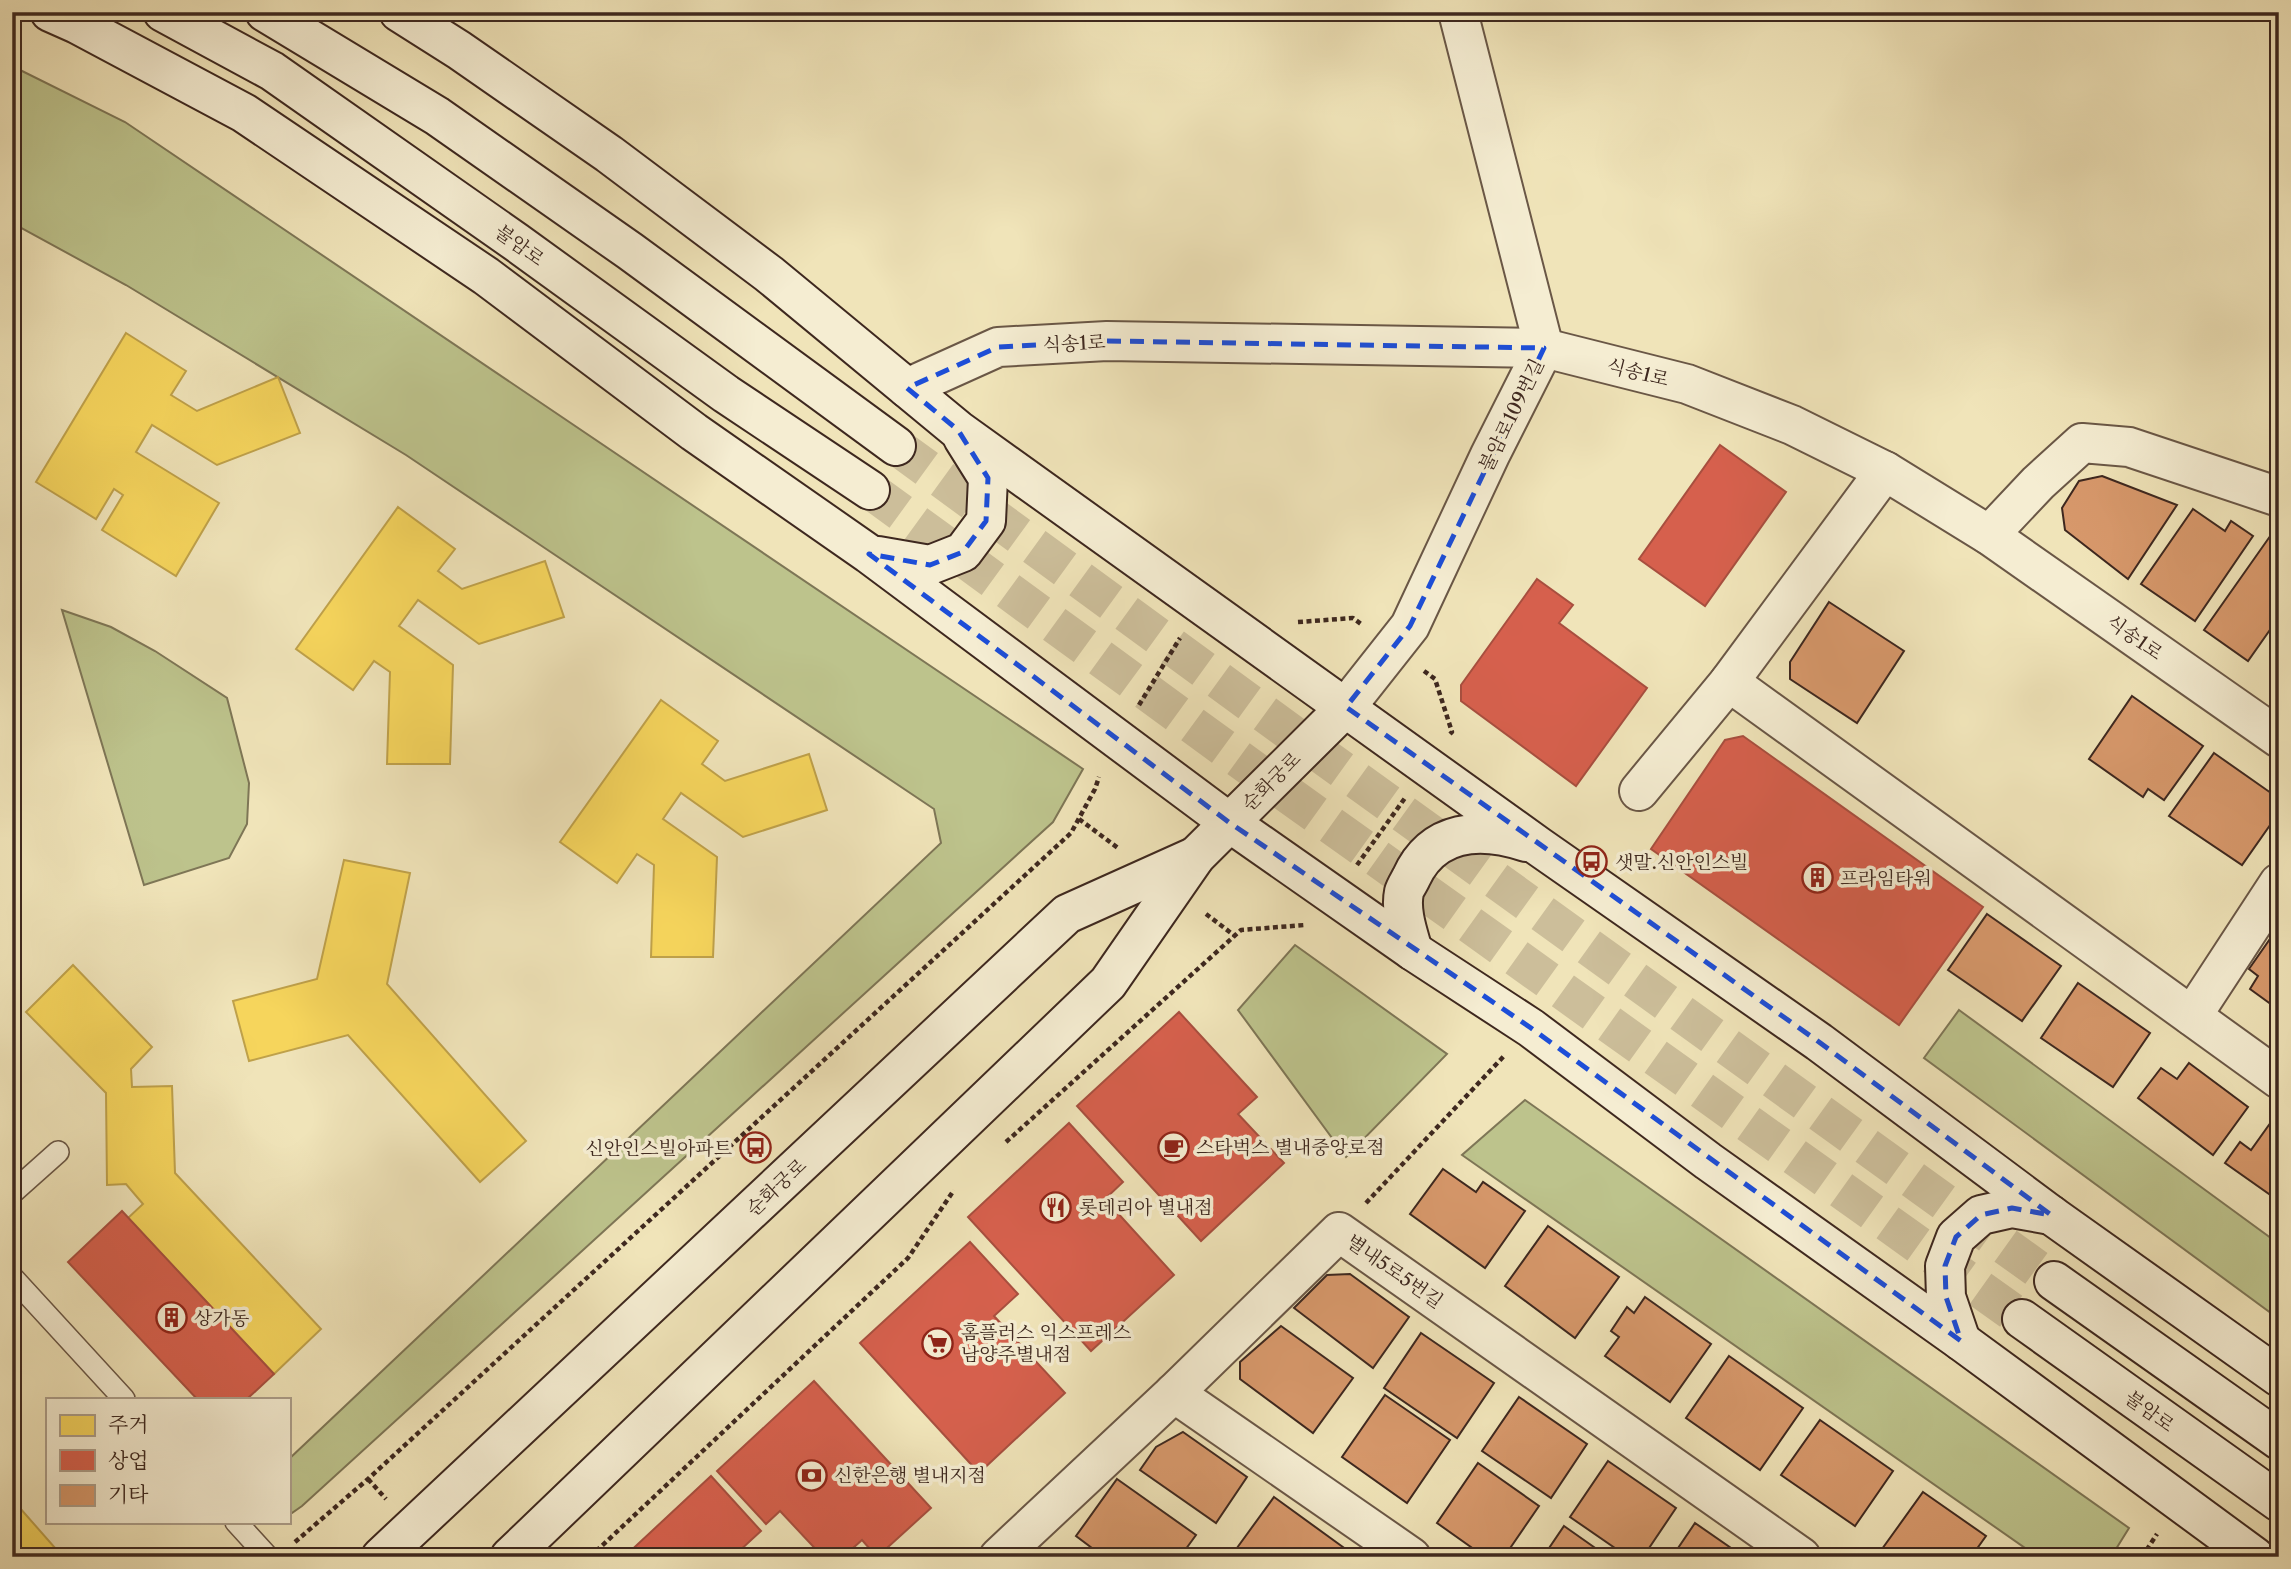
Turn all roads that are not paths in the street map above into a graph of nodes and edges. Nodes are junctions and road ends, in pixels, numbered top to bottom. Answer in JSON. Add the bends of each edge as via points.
{"nodes":[{"id":1,"x":50,"y":12,"type":"edge"},
{"id":2,"x":163,"y":12,"type":"edge"},
{"id":3,"x":265,"y":12,"type":"edge"},
{"id":4,"x":399,"y":12,"type":"edge"},
{"id":5,"x":1458,"y":12,"type":"edge"},
{"id":6,"x":1544,"y":348,"type":"junction"},
{"id":7,"x":907,"y":388,"type":"junction"},
{"id":8,"x":958,"y":430,"type":"junction"},
{"id":9,"x":896,"y":446,"type":"tunnel mouth"},
{"id":10,"x":1885,"y":471,"type":"junction"},
{"id":11,"x":870,"y":490,"type":"tunnel mouth"},
{"id":12,"x":2279,"y":497,"type":"edge"},
{"id":13,"x":1989,"y":535,"type":"junction"},
{"id":14,"x":869,"y":554,"type":"junction"},
{"id":15,"x":1729,"y":682,"type":"junction"},
{"id":16,"x":1346,"y":707,"type":"junction"},
{"id":17,"x":2279,"y":738,"type":"edge"},
{"id":18,"x":1639,"y":791,"type":"dead end"},
{"id":19,"x":1230,"y":823,"type":"junction"},
{"id":20,"x":1538,"y":846,"type":"junction"},
{"id":21,"x":1196,"y":856,"type":"junction"},
{"id":22,"x":2279,"y":883,"type":"edge"},
{"id":23,"x":1413,"y":951,"type":"junction"},
{"id":24,"x":2192,"y":1016,"type":"junction"},
{"id":25,"x":2279,"y":1079,"type":"edge"},
{"id":26,"x":58,"y":1152,"type":"dead end"},
{"id":27,"x":12,"y":1193,"type":"edge"},
{"id":28,"x":2051,"y":1215,"type":"junction"},
{"id":29,"x":12,"y":1277,"type":"edge"},
{"id":30,"x":2054,"y":1281,"type":"tunnel mouth"},
{"id":31,"x":2022,"y":1319,"type":"tunnel mouth"},
{"id":32,"x":1961,"y":1341,"type":"junction"},
{"id":33,"x":2279,"y":1377,"type":"edge"},
{"id":34,"x":1174,"y":1393,"type":"junction"},
{"id":35,"x":123,"y":1398,"type":"edge"},
{"id":36,"x":2279,"y":1440,"type":"edge"},
{"id":37,"x":2279,"y":1502,"type":"edge"},
{"id":38,"x":238,"y":1524,"type":"edge"},
{"id":39,"x":268,"y":1557,"type":"edge"},
{"id":40,"x":382,"y":1557,"type":"edge"},
{"id":41,"x":510,"y":1557,"type":"edge"},
{"id":42,"x":999,"y":1557,"type":"edge"},
{"id":43,"x":1410,"y":1557,"type":"edge"},
{"id":44,"x":1801,"y":1557,"type":"edge"},
{"id":45,"x":2255,"y":1557,"type":"edge"}],
"edges":[{"from":1,"to":14,"type":"street","via":[[244,113],[486,276],[694,432]]},
{"from":2,"to":11,"type":"street","name":"불암로","via":[[272,71],[726,394]]},
{"from":3,"to":9,"type":"street","via":[[437,116],[631,251]]},
{"from":4,"to":7,"type":"street","via":[[609,154],[769,274]]},
{"from":5,"to":6,"type":"street","name":"불암로109번길"},
{"from":6,"to":7,"type":"street","name":"식송1로","via":[[1107,341],[998,347]]},
{"from":6,"to":10,"type":"street","name":"식송1로","via":[[1687,384],[1791,425]]},
{"from":6,"to":16,"type":"street","name":"불암로109번길","via":[[1410,626]]},
{"from":7,"to":8,"type":"street"},
{"from":8,"to":14,"type":"street","via":[[988,478],[986,521],[963,552],[930,565]]},
{"from":8,"to":16,"type":"street"},
{"from":10,"to":13,"type":"street","name":"식송1로"},
{"from":10,"to":15,"type":"street"},
{"from":12,"to":13,"type":"street","via":[[2129,447],[2082,443]]},
{"from":13,"to":17,"type":"street","name":"식송1로"},
{"from":14,"to":19,"type":"street"},
{"from":15,"to":18,"type":"street"},
{"from":15,"to":24,"type":"street"},
{"from":16,"to":19,"type":"street","name":"순화궁로"},
{"from":16,"to":20,"type":"street"},
{"from":19,"to":21,"type":"street","name":"순화궁로"},
{"from":19,"to":23,"type":"street"},
{"from":20,"to":23,"type":"street","via":[[1504,835],[1472,834],[1443,840],[1418,860],[1404,893],[1404,922]]},
{"from":20,"to":28,"type":"street","via":[[1819,1042]]},
{"from":21,"to":40,"type":"street","name":"순화궁로","via":[[1067,914]]},
{"from":21,"to":41,"type":"street","name":"순화궁로","via":[[1108,983]]},
{"from":22,"to":24,"type":"street"},
{"from":23,"to":32,"type":"street","via":[[1531,1028]]},
{"from":24,"to":25,"type":"street"},
{"from":26,"to":27,"type":"lane"},
{"from":28,"to":32,"type":"street","via":[[2012,1208],[1981,1215],[1956,1237],[1945,1266],[1945,1287]]},
{"from":28,"to":33,"type":"street"},
{"from":29,"to":35,"type":"lane"},
{"from":30,"to":36,"type":"street"},
{"from":31,"to":37,"type":"street","name":"불암로"},
{"from":32,"to":45,"type":"street"},
{"from":34,"to":42,"type":"street","name":"별내5로5번길"},
{"from":34,"to":43,"type":"street"},
{"from":34,"to":44,"type":"street","name":"별내5로5번길","via":[[1339,1232]]},
{"from":38,"to":39,"type":"lane"}]}
